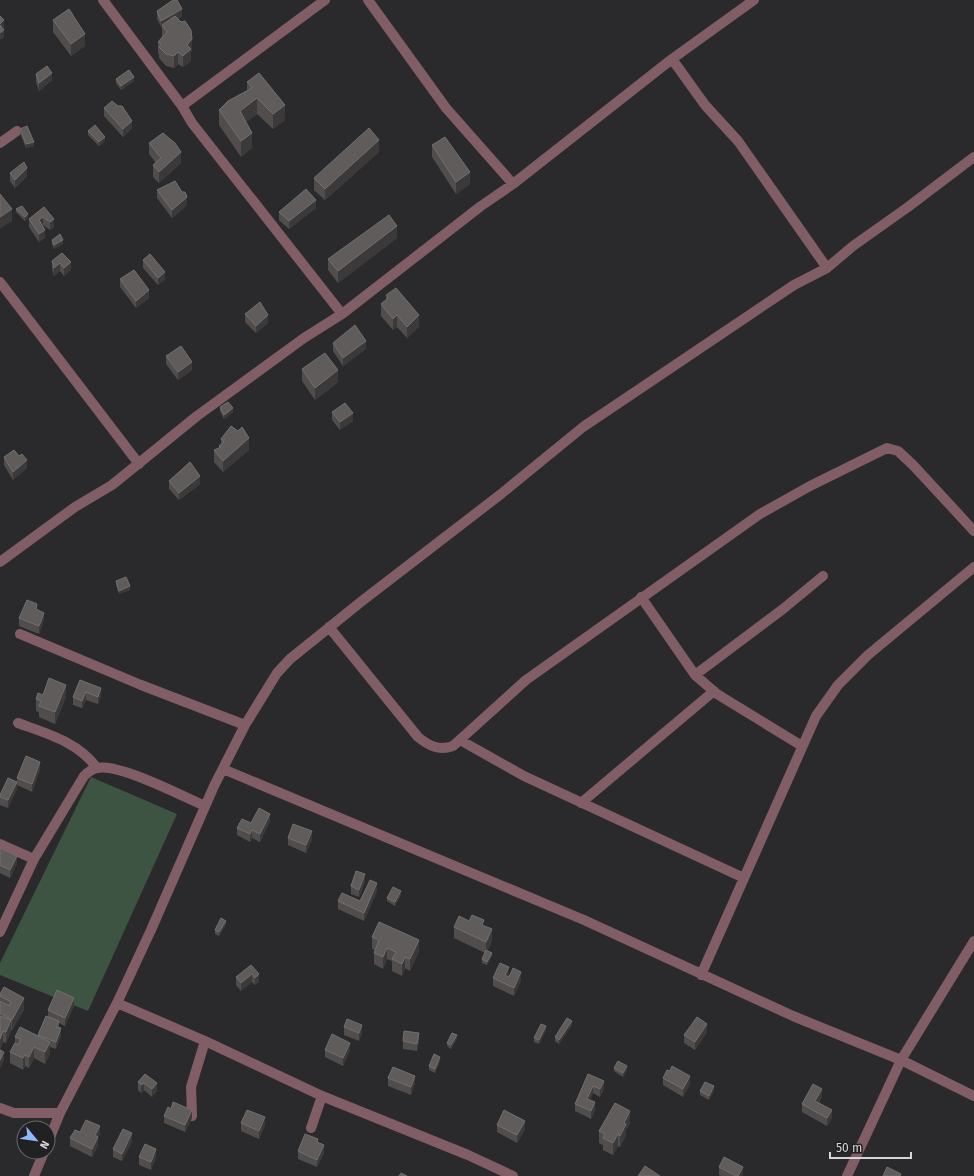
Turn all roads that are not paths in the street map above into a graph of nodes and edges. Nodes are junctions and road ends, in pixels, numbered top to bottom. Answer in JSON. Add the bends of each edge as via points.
{"nodes":[{"id":1,"x":104,"y":0,"type":"edge"},
{"id":2,"x":325,"y":0,"type":"edge"},
{"id":3,"x":368,"y":0,"type":"edge"},
{"id":4,"x":754,"y":0,"type":"edge"},
{"id":5,"x":672,"y":59,"type":"junction"},
{"id":6,"x":182,"y":106,"type":"junction"},
{"id":7,"x":17,"y":131,"type":"dead end"},
{"id":8,"x":0,"y":143,"type":"edge"},
{"id":9,"x":974,"y":157,"type":"edge"},
{"id":10,"x":513,"y":184,"type":"junction"},
{"id":11,"x":827,"y":268,"type":"junction"},
{"id":12,"x":0,"y":282,"type":"edge"},
{"id":13,"x":342,"y":314,"type":"junction"},
{"id":14,"x":139,"y":464,"type":"junction"},
{"id":15,"x":974,"y":531,"type":"edge"},
{"id":16,"x":0,"y":562,"type":"edge"},
{"id":17,"x":974,"y":567,"type":"edge"},
{"id":18,"x":823,"y":576,"type":"dead end"},
{"id":19,"x":641,"y":597,"type":"junction"},
{"id":20,"x":329,"y":627,"type":"junction"},
{"id":21,"x":20,"y":634,"type":"dead end"},
{"id":22,"x":695,"y":675,"type":"junction"},
{"id":23,"x":714,"y":691,"type":"junction"},
{"id":24,"x":18,"y":723,"type":"dead end"},
{"id":25,"x":245,"y":725,"type":"junction"},
{"id":26,"x":460,"y":740,"type":"junction"},
{"id":27,"x":802,"y":746,"type":"junction"},
{"id":28,"x":97,"y":768,"type":"junction"},
{"id":29,"x":223,"y":768,"type":"junction"},
{"id":30,"x":581,"y":803,"type":"junction"},
{"id":31,"x":205,"y":806,"type":"junction"},
{"id":32,"x":0,"y":844,"type":"edge"},
{"id":33,"x":34,"y":859,"type":"junction"},
{"id":34,"x":744,"y":878,"type":"junction"},
{"id":35,"x":0,"y":932,"type":"edge"},
{"id":36,"x":974,"y":941,"type":"edge"},
{"id":37,"x":701,"y":975,"type":"junction"},
{"id":38,"x":117,"y":1003,"type":"junction"},
{"id":39,"x":205,"y":1041,"type":"junction"},
{"id":40,"x":901,"y":1060,"type":"junction"},
{"id":41,"x":322,"y":1096,"type":"junction"},
{"id":42,"x":974,"y":1096,"type":"edge"},
{"id":43,"x":0,"y":1108,"type":"edge"},
{"id":44,"x":60,"y":1113,"type":"junction"},
{"id":45,"x":192,"y":1116,"type":"edge"},
{"id":46,"x":56,"y":1123,"type":"edge"},
{"id":47,"x":311,"y":1128,"type":"dead end"},
{"id":48,"x":41,"y":1160,"type":"edge"},
{"id":49,"x":34,"y":1176,"type":"edge"},
{"id":50,"x":513,"y":1176,"type":"edge"},
{"id":51,"x":847,"y":1176,"type":"edge"}],
"edges":[{"from":1,"to":6,"type":"street"},
{"from":2,"to":6,"type":"street"},
{"from":3,"to":10,"type":"street","via":[[446,108]]},
{"from":4,"to":5,"type":"street"},
{"from":5,"to":10,"type":"street"},
{"from":5,"to":11,"type":"street","via":[[705,106],[738,141]]},
{"from":6,"to":13,"type":"street","via":[[192,123]]},
{"from":7,"to":8,"type":"street"},
{"from":9,"to":11,"type":"street"},
{"from":10,"to":13,"type":"street"},
{"from":11,"to":20,"type":"street","via":[[794,285],[583,428]]},
{"from":12,"to":14,"type":"street"},
{"from":13,"to":14,"type":"street","via":[[304,338],[196,416]]},
{"from":14,"to":16,"type":"street"},
{"from":15,"to":19,"type":"street","via":[[913,465],[898,451],[886,448],[760,514]]},
{"from":17,"to":27,"type":"street","via":[[868,654],[838,685],[816,716]]},
{"from":18,"to":22,"type":"street"},
{"from":19,"to":22,"type":"street"},
{"from":19,"to":26,"type":"street","via":[[526,680]]},
{"from":20,"to":25,"type":"street","via":[[277,673]]},
{"from":20,"to":26,"type":"street","via":[[418,738],[430,747],[444,749]]},
{"from":21,"to":25,"type":"street"},
{"from":22,"to":23,"type":"street"},
{"from":23,"to":27,"type":"street"},
{"from":23,"to":30,"type":"street"},
{"from":24,"to":28,"type":"street","via":[[62,739],[78,748]]},
{"from":25,"to":29,"type":"street"},
{"from":26,"to":30,"type":"street","via":[[524,776]]},
{"from":27,"to":34,"type":"street"},
{"from":28,"to":31,"type":"street","via":[[117,769]]},
{"from":28,"to":33,"type":"street","via":[[84,776]]},
{"from":29,"to":31,"type":"street"},
{"from":29,"to":37,"type":"street","via":[[584,920]]},
{"from":30,"to":34,"type":"street"},
{"from":31,"to":38,"type":"street"},
{"from":32,"to":33,"type":"street"},
{"from":33,"to":35,"type":"street"},
{"from":34,"to":37,"type":"street"},
{"from":36,"to":40,"type":"street"},
{"from":37,"to":40,"type":"street"},
{"from":38,"to":39,"type":"street"},
{"from":38,"to":44,"type":"street"},
{"from":39,"to":41,"type":"street"},
{"from":39,"to":45,"type":"street","via":[[191,1087]]},
{"from":40,"to":42,"type":"street"},
{"from":40,"to":51,"type":"street"},
{"from":41,"to":47,"type":"street"},
{"from":41,"to":50,"type":"street"},
{"from":43,"to":44,"type":"street","via":[[14,1114]]},
{"from":44,"to":46,"type":"street"},
{"from":48,"to":49,"type":"street"}]}
